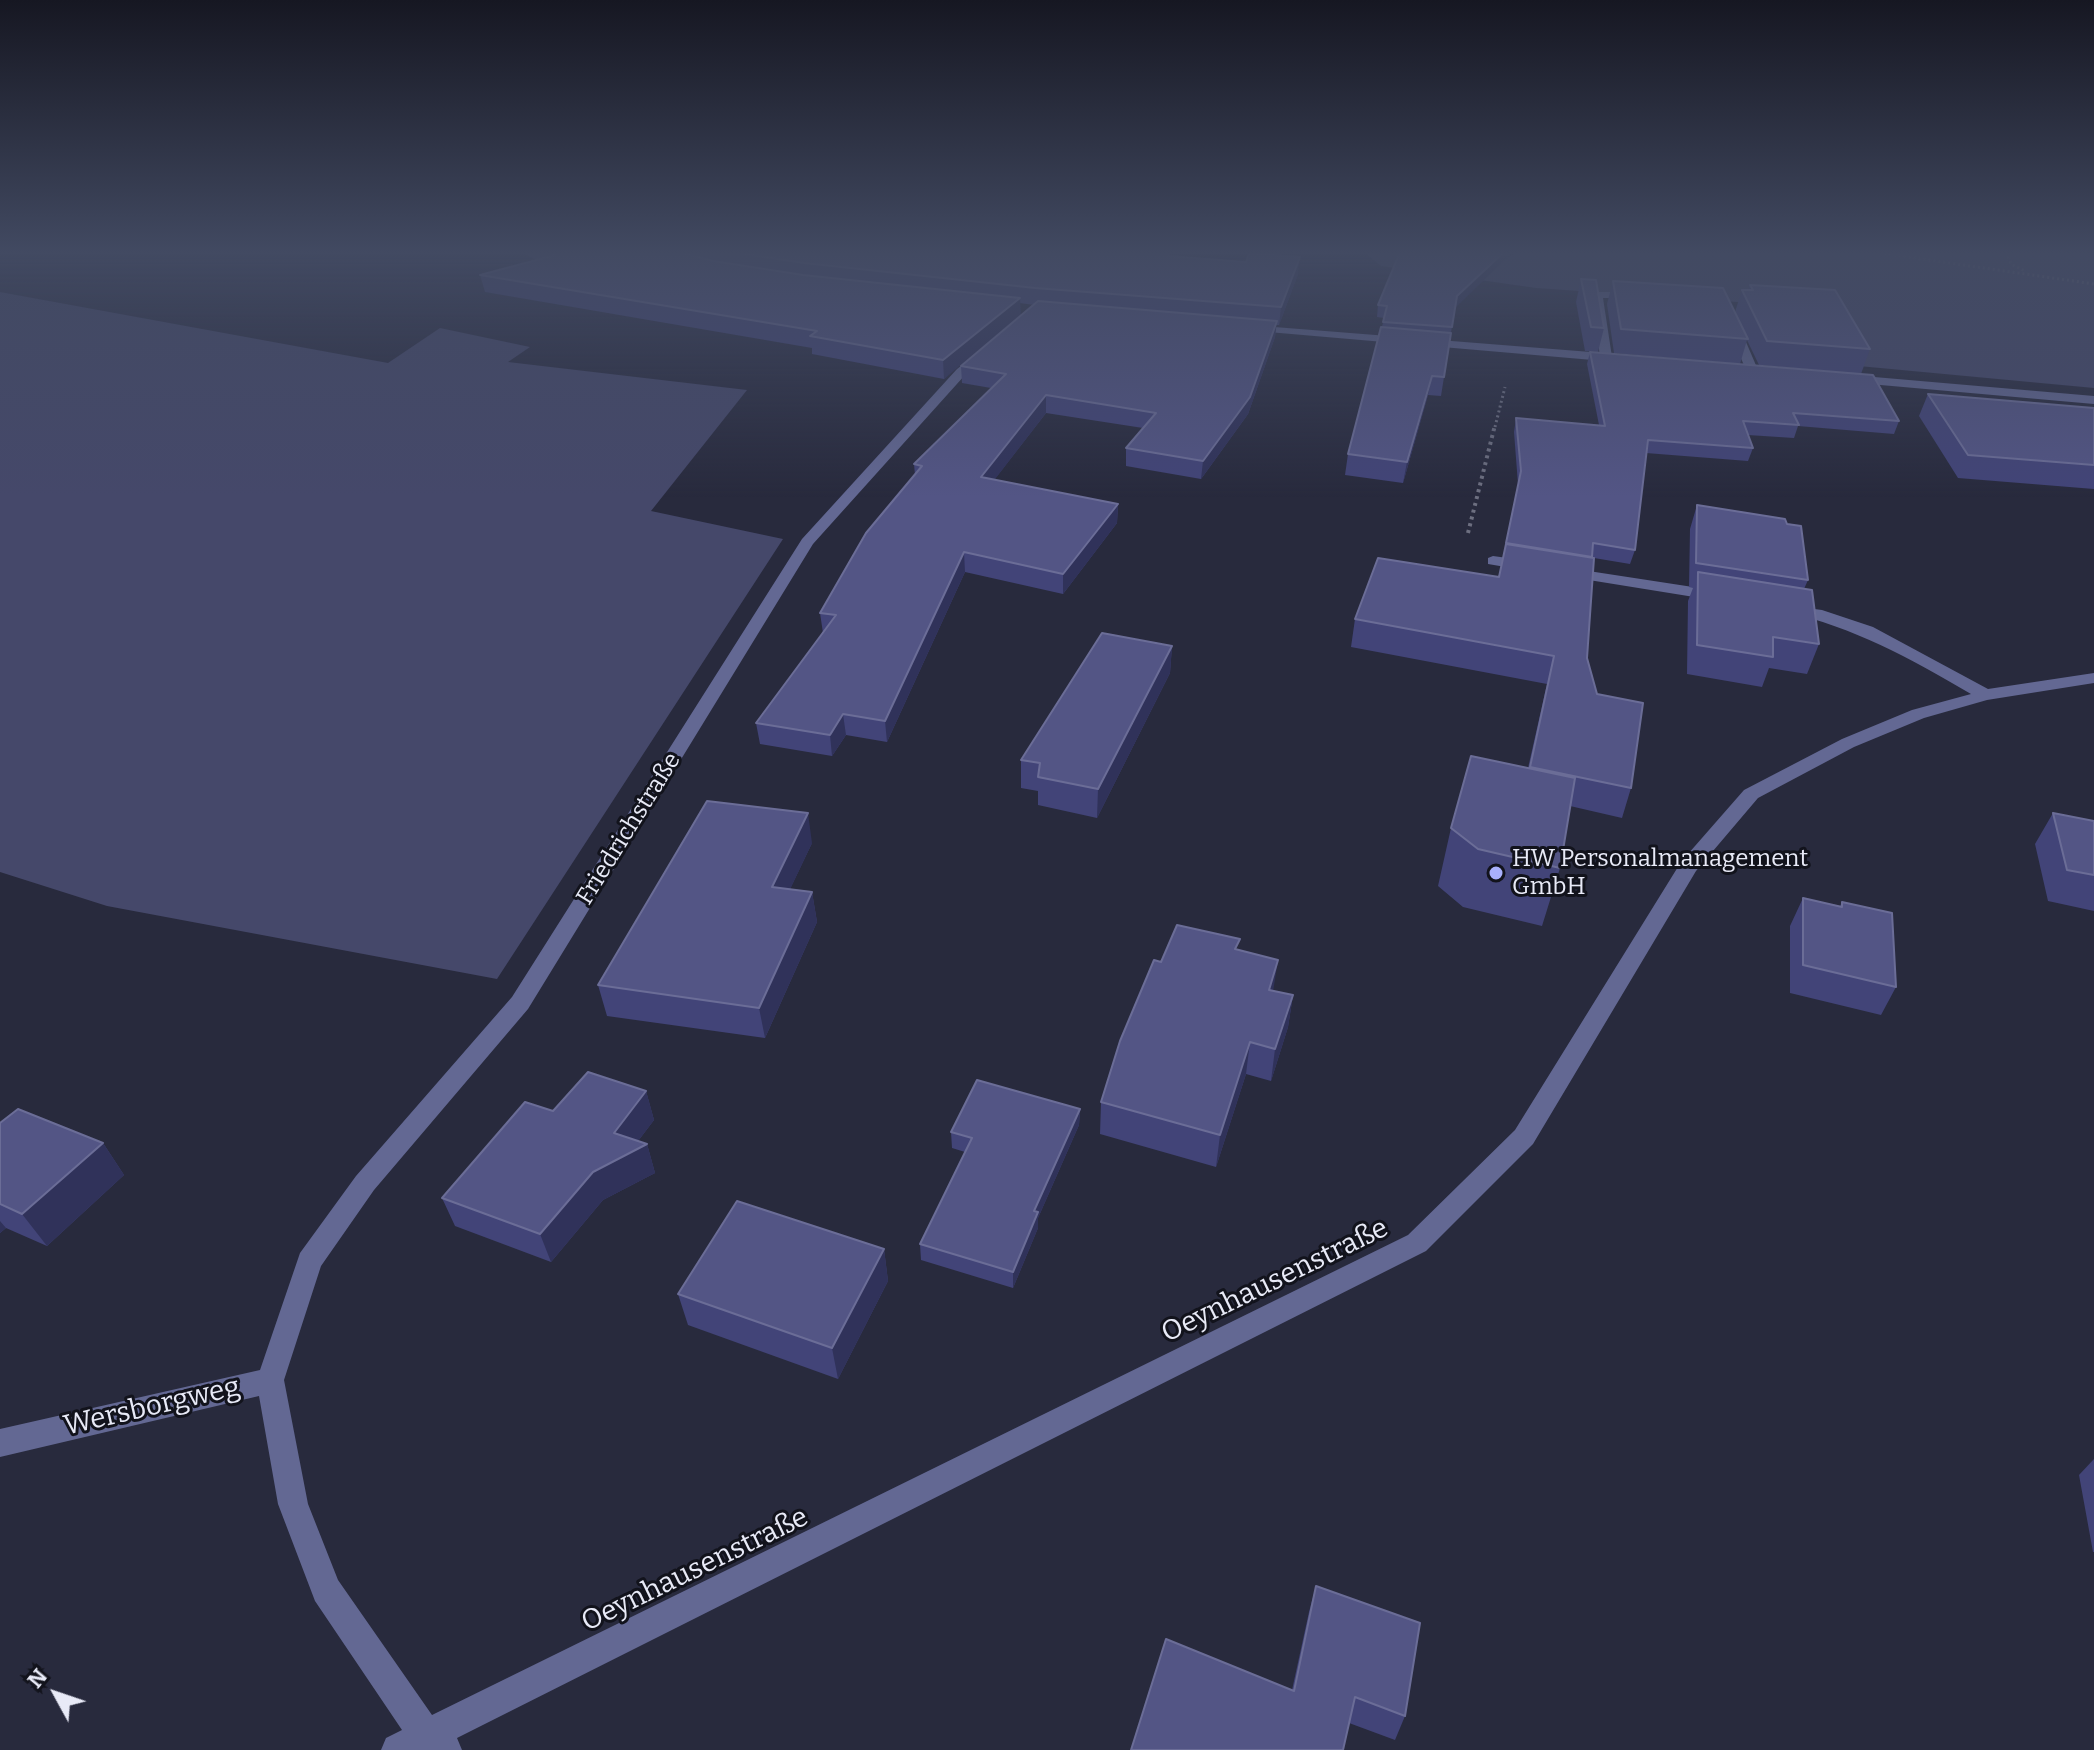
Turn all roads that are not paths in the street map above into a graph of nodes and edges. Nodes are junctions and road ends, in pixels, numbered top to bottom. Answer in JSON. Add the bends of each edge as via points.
{"nodes":[{"id":1,"x":1312,"y":334,"type":"edge"},
{"id":2,"x":1603,"y":334,"type":"edge"},
{"id":3,"x":1736,"y":334,"type":"edge"},
{"id":4,"x":993,"y":345,"type":"edge"},
{"id":5,"x":1606,"y":357,"type":"junction"},
{"id":6,"x":1635,"y":360,"type":"edge"},
{"id":7,"x":1738,"y":369,"type":"edge"},
{"id":8,"x":1752,"y":370,"type":"junction"},
{"id":9,"x":1768,"y":371,"type":"edge"},
{"id":10,"x":1830,"y":377,"type":"edge"},
{"id":11,"x":2094,"y":400,"type":"edge"},
{"id":12,"x":1493,"y":561,"type":"road end"},
{"id":13,"x":1737,"y":599,"type":"edge"},
{"id":14,"x":1767,"y":604,"type":"edge"},
{"id":15,"x":2094,"y":678,"type":"edge"},
{"id":16,"x":1985,"y":695,"type":"junction"},
{"id":17,"x":270,"y":1380,"type":"junction"},
{"id":18,"x":0,"y":1443,"type":"edge"},
{"id":19,"x":423,"y":1746,"type":"edge"}],
"edges":[{"from":1,"to":5,"type":"street"},
{"from":2,"to":5,"type":"street"},
{"from":3,"to":8,"type":"street"},
{"from":4,"to":17,"type":"street","name":"Friedrichstraße","via":[[961,372],[807,542],[520,1003],[365,1183],[309,1261]]},
{"from":5,"to":6,"type":"street"},
{"from":7,"to":8,"type":"street"},
{"from":8,"to":9,"type":"street"},
{"from":10,"to":11,"type":"street"},
{"from":12,"to":13,"type":"street"},
{"from":14,"to":16,"type":"street","via":[[1840,618],[1873,631]]},
{"from":15,"to":16,"type":"street","name":"Oeynhausenstraße"},
{"from":16,"to":19,"type":"street","name":"Oeynhausenstraße","via":[[1918,714],[1848,743],[1751,794],[1688,867],[1524,1137],[1417,1243]]},
{"from":17,"to":18,"type":"street","name":"Wersborgweg"},
{"from":17,"to":19,"type":"street","name":"Wersborgweg","via":[[293,1504],[326,1590]]}]}
